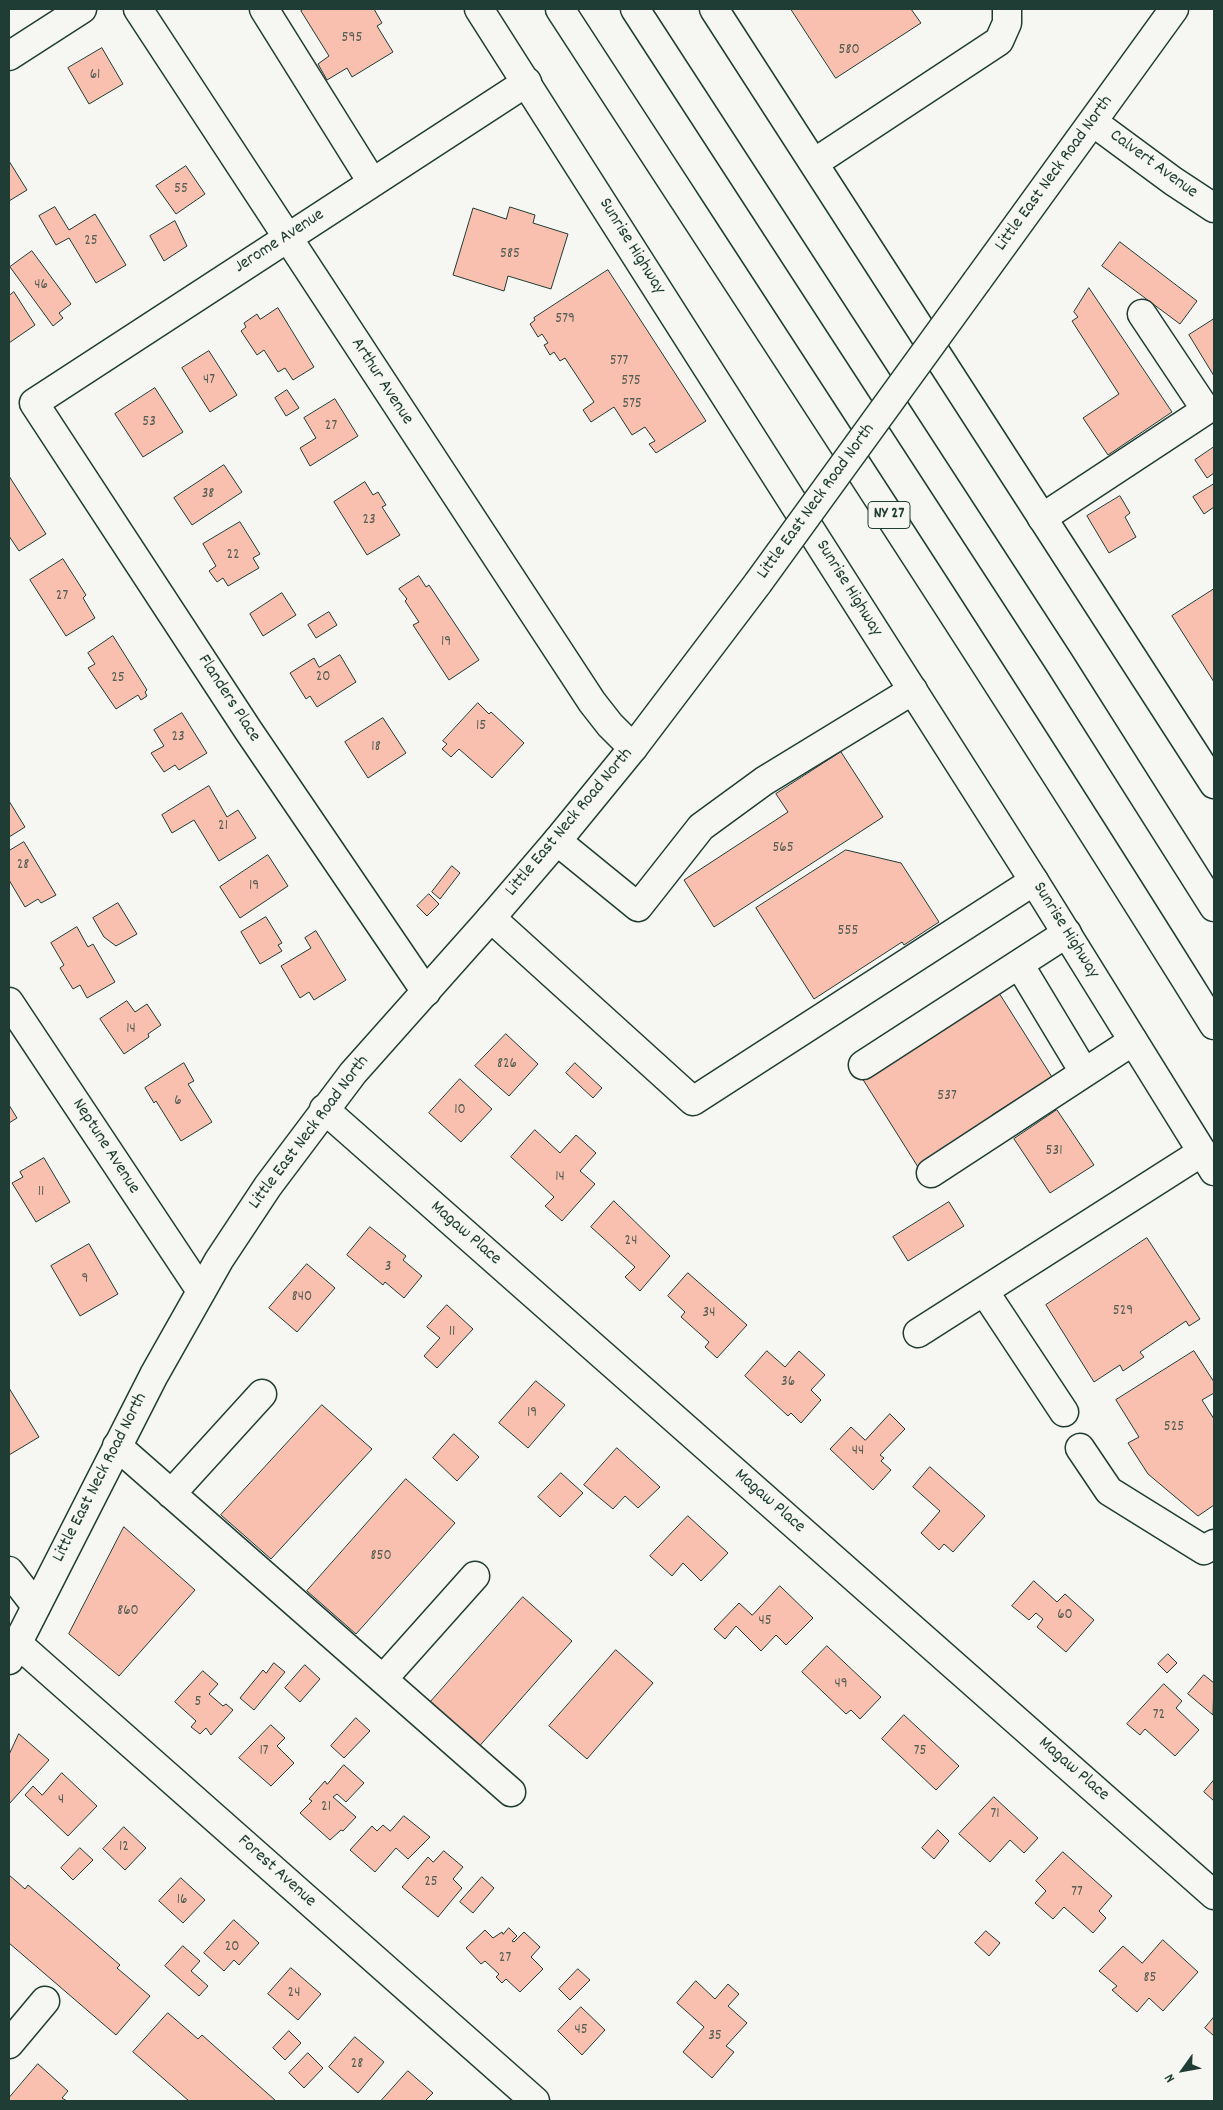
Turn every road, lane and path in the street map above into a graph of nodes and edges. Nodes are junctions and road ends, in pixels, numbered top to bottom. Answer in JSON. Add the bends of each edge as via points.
{"nodes":[{"id":1,"x":82,"y":9,"type":"edge"},
{"id":2,"x":138,"y":9,"type":"edge"},
{"id":3,"x":264,"y":9,"type":"edge"},
{"id":4,"x":479,"y":9,"type":"edge"},
{"id":5,"x":560,"y":9,"type":"edge"},
{"id":6,"x":634,"y":9,"type":"edge"},
{"id":7,"x":714,"y":9,"type":"edge"},
{"id":8,"x":1008,"y":9,"type":"edge"},
{"id":9,"x":1174,"y":9,"type":"edge"},
{"id":10,"x":9,"y":56,"type":"edge"},
{"id":11,"x":527,"y":82,"type":"junction"},
{"id":12,"x":1093,"y":122,"type":"junction"},
{"id":13,"x":814,"y":163,"type":"junction"},
{"id":14,"x":372,"y":182,"type":"junction"},
{"id":15,"x":1214,"y":208,"type":"edge"},
{"id":16,"x":287,"y":237,"type":"junction"},
{"id":17,"x":1142,"y":314,"type":"dead end"},
{"id":18,"x":34,"y":403,"type":"joint"},
{"id":19,"x":1042,"y":518,"type":"junction"},
{"id":20,"x":913,"y":690,"type":"junction"},
{"id":21,"x":633,"y":748,"type":"junction"},
{"id":22,"x":1214,"y":784,"type":"edge"},
{"id":23,"x":557,"y":841,"type":"junction"},
{"id":24,"x":1034,"y":881,"type":"junction"},
{"id":25,"x":1214,"y":907,"type":"edge"},
{"id":26,"x":491,"y":918,"type":"junction"},
{"id":27,"x":1067,"y":933,"type":"junction"},
{"id":28,"x":1019,"y":964,"type":"junction"},
{"id":29,"x":426,"y":992,"type":"junction"},
{"id":30,"x":9,"y":1002,"type":"edge"},
{"id":31,"x":1214,"y":1025,"type":"edge"},
{"id":32,"x":1133,"y":1041,"type":"junction"},
{"id":33,"x":863,"y":1065,"type":"dead end"},
{"id":34,"x":1084,"y":1072,"type":"junction"},
{"id":35,"x":324,"y":1109,"type":"junction"},
{"id":36,"x":1208,"y":1162,"type":"edge"},
{"id":37,"x":930,"y":1173,"type":"dead end"},
{"id":38,"x":201,"y":1291,"type":"junction"},
{"id":39,"x":984,"y":1291,"type":"junction"},
{"id":40,"x":918,"y":1333,"type":"dead end"},
{"id":41,"x":262,"y":1394,"type":"dead end"},
{"id":42,"x":1064,"y":1412,"type":"dead end"},
{"id":43,"x":117,"y":1446,"type":"junction"},
{"id":44,"x":1080,"y":1448,"type":"dead end"},
{"id":45,"x":171,"y":1494,"type":"junction"},
{"id":46,"x":1214,"y":1544,"type":"edge"},
{"id":47,"x":9,"y":1571,"type":"edge"},
{"id":48,"x":475,"y":1576,"type":"dead end"},
{"id":49,"x":36,"y":1606,"type":"junction"},
{"id":50,"x":13,"y":1652,"type":"edge"},
{"id":51,"x":383,"y":1679,"type":"junction"},
{"id":52,"x":511,"y":1792,"type":"dead end"},
{"id":53,"x":1214,"y":1895,"type":"edge"},
{"id":54,"x":45,"y":2001,"type":"dead end"},
{"id":55,"x":9,"y":2044,"type":"edge"},
{"id":56,"x":535,"y":2101,"type":"edge"}],
"edges":[{"from":1,"to":10,"type":"main road"},
{"from":2,"to":16,"type":"main road","name":"Arthur Avenue"},
{"from":3,"to":14,"type":"main road"},
{"from":4,"to":11,"type":"main road","name":"Sunrise Highway"},
{"from":5,"to":31,"type":"main road","number":"NY 27","via":[[950,608]]},
{"from":6,"to":25,"type":"main road","via":[[1059,662]]},
{"from":7,"to":13,"type":"main road"},
{"from":8,"to":13,"type":"main road","via":[[1007,24],[999,41]]},
{"from":9,"to":12,"type":"main road","name":"Little East Neck Road North"},
{"from":11,"to":14,"type":"main road","name":"Jerome Avenue"},
{"from":11,"to":20,"type":"main road","name":"Sunrise Highway"},
{"from":12,"to":15,"type":"main road","name":"Calvert Avenue"},
{"from":12,"to":21,"type":"main road","name":"Little East Neck Road North","bridge":true},
{"from":13,"to":19,"type":"main road"},
{"from":14,"to":16,"type":"main road","name":"Jerome Avenue"},
{"from":16,"to":18,"type":"main road","name":"Jerome Avenue"},
{"from":16,"to":21,"type":"main road","name":"Arthur Avenue","via":[[592,702]]},
{"from":17,"to":19,"type":"main road","via":[[1206,410]]},
{"from":18,"to":29,"type":"main road","name":"Flanders Place","via":[[248,730]]},
{"from":19,"to":22,"type":"main road"},
{"from":20,"to":23,"type":"main road","via":[[764,781],[701,827],[638,907]]},
{"from":20,"to":24,"type":"main road","name":"Sunrise Highway"},
{"from":21,"to":23,"type":"main road","name":"Little East Neck Road North"},
{"from":23,"to":26,"type":"main road","name":"Little East Neck Road North"},
{"from":24,"to":26,"type":"main road","via":[[693,1101]]},
{"from":24,"to":27,"type":"main road","name":"Sunrise Highway"},
{"from":26,"to":29,"type":"main road","name":"Little East Neck Road North"},
{"from":27,"to":28,"type":"main road"},
{"from":27,"to":32,"type":"main road","name":"Sunrise Highway"},
{"from":28,"to":33,"type":"main road"},
{"from":28,"to":34,"type":"main road"},
{"from":29,"to":35,"type":"main road","name":"Little East Neck Road North"},
{"from":30,"to":38,"type":"main road","name":"Neptune Avenue"},
{"from":32,"to":34,"type":"main road"},
{"from":32,"to":36,"type":"main road","name":"Sunrise Highway"},
{"from":34,"to":37,"type":"main road"},
{"from":35,"to":38,"type":"main road","name":"Little East Neck Road North","via":[[268,1186]]},
{"from":35,"to":53,"type":"main road","name":"Magaw Place"},
{"from":36,"to":39,"type":"main road"},
{"from":38,"to":43,"type":"main road","name":"Little East Neck Road North"},
{"from":39,"to":40,"type":"main road"},
{"from":39,"to":42,"type":"main road"},
{"from":41,"to":45,"type":"main road"},
{"from":43,"to":45,"type":"main road"},
{"from":43,"to":49,"type":"main road","name":"Little East Neck Road North"},
{"from":44,"to":46,"type":"main road","via":[[1109,1491],[1204,1550]]},
{"from":45,"to":51,"type":"main road"},
{"from":47,"to":49,"type":"main road"},
{"from":48,"to":51,"type":"main road"},
{"from":49,"to":50,"type":"main road","name":"Little East Neck Road North"},
{"from":50,"to":56,"type":"main road","name":"Forest Avenue"},
{"from":51,"to":52,"type":"main road"},
{"from":54,"to":55,"type":"main road"}]}
